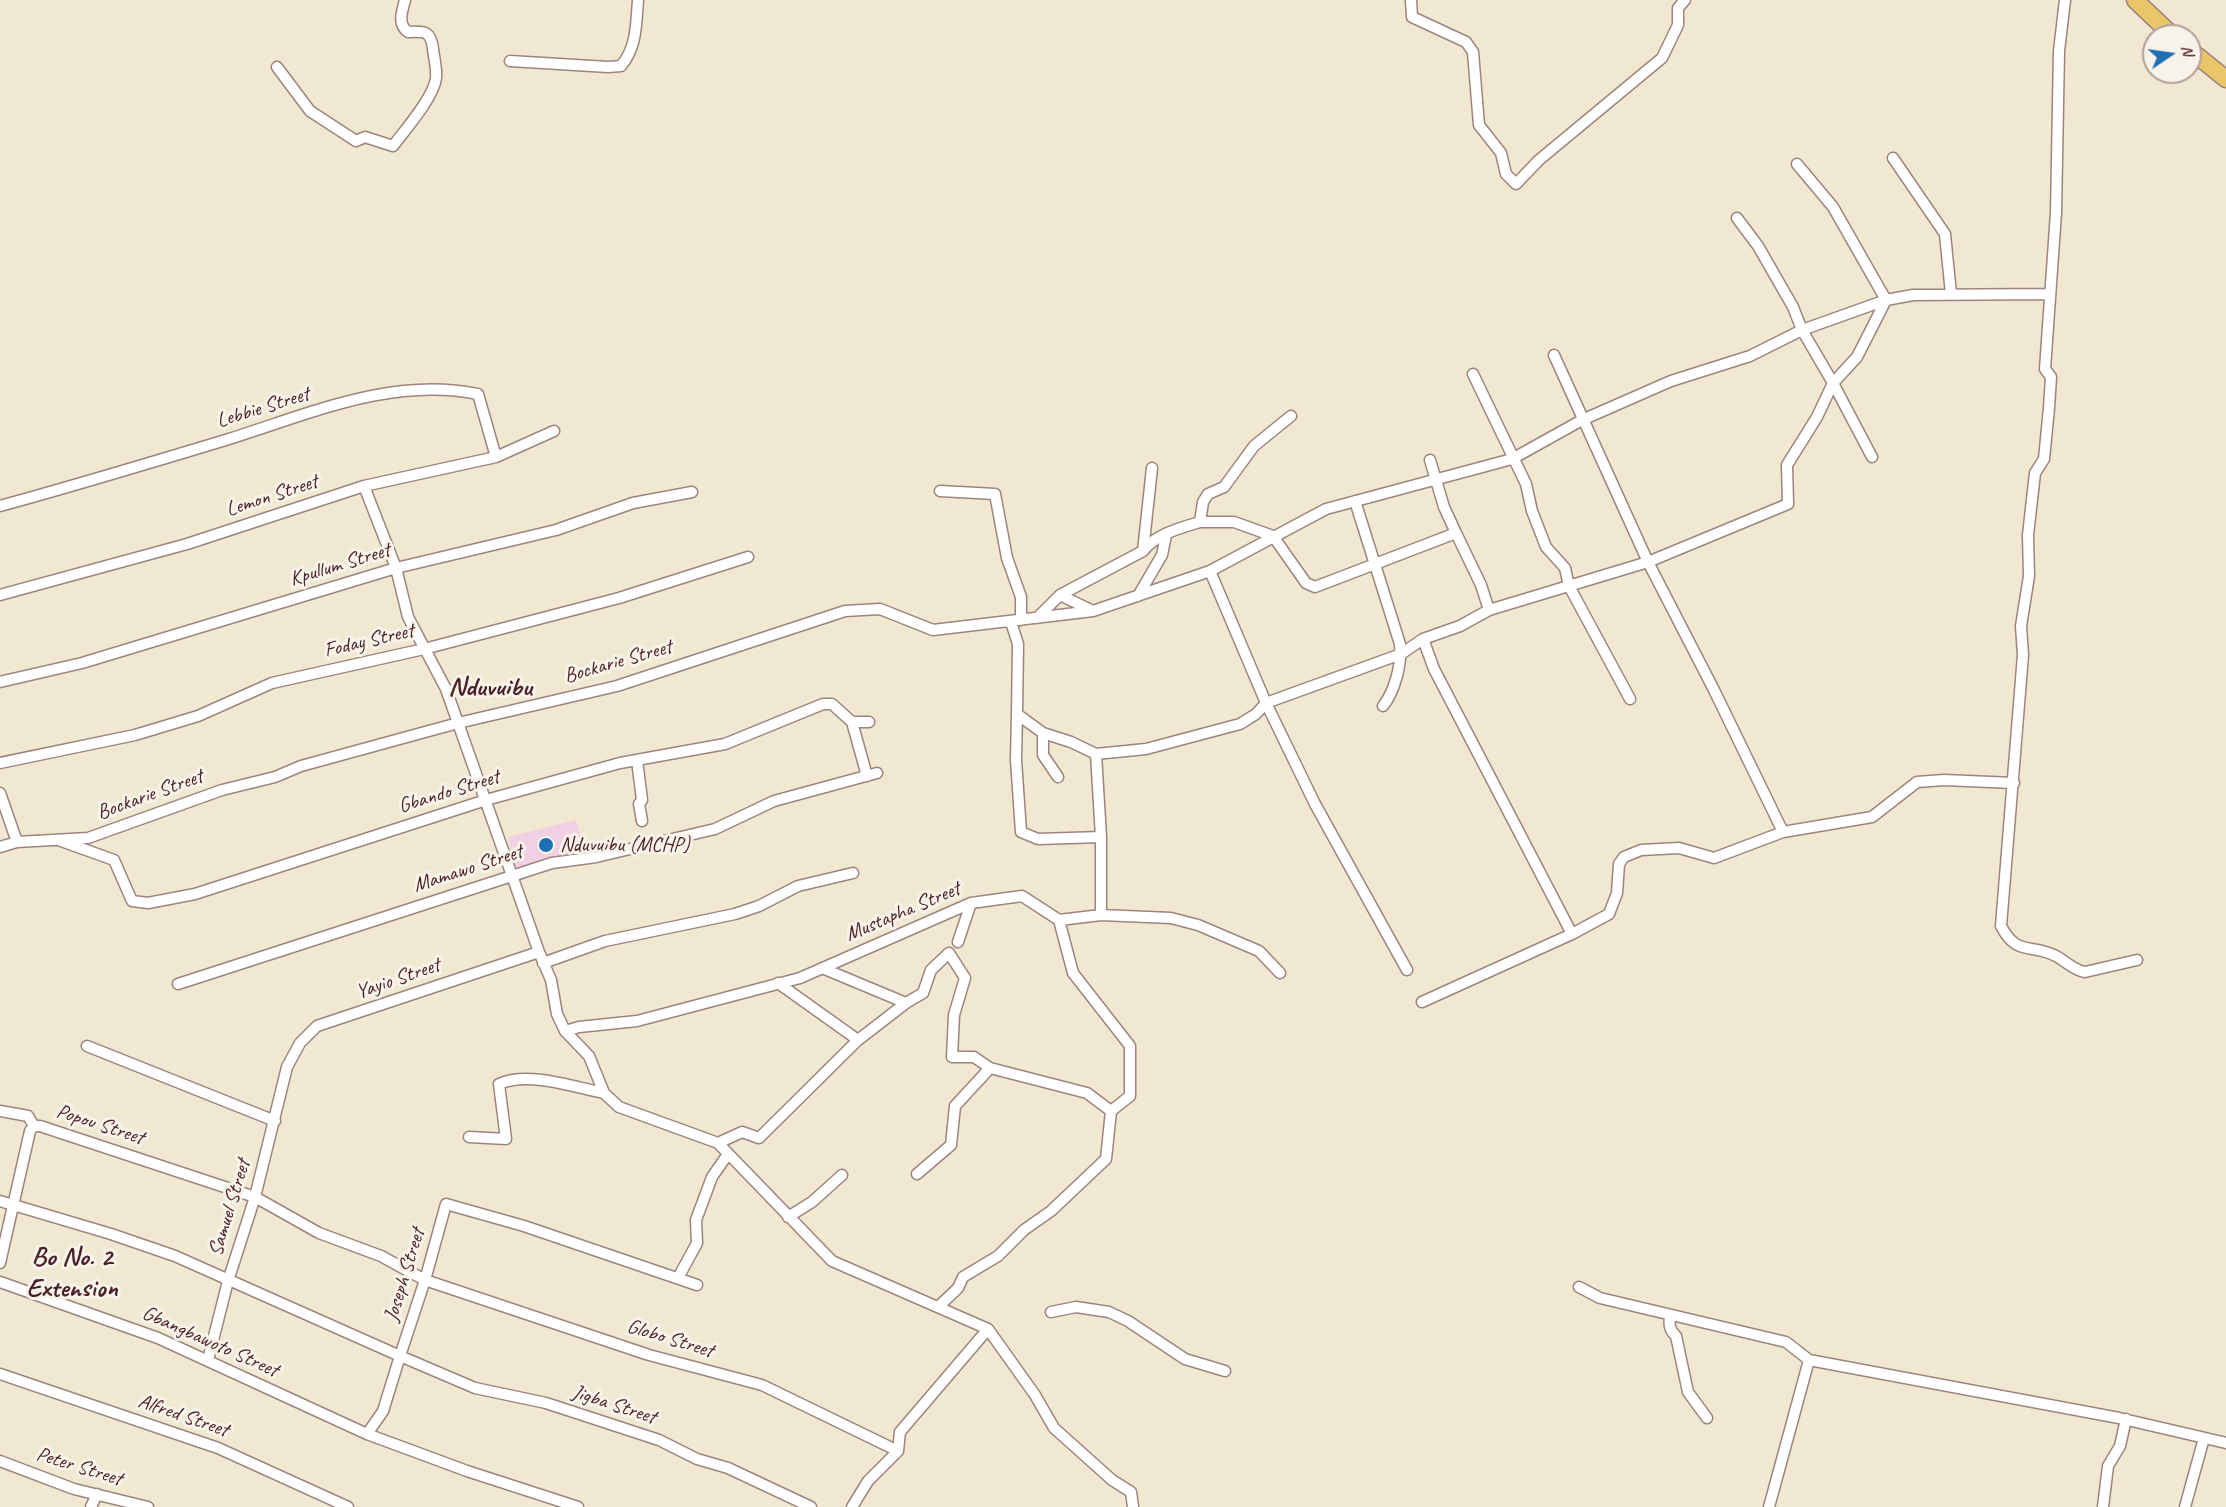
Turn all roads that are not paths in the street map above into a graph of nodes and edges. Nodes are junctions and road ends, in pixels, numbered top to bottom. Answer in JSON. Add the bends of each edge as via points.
{"nodes":[{"id":1,"x":405,"y":0,"type":"edge"},
{"id":2,"x":638,"y":0,"type":"edge"},
{"id":3,"x":1411,"y":0,"type":"edge"},
{"id":4,"x":1685,"y":0,"type":"edge"},
{"id":5,"x":2065,"y":0,"type":"edge"},
{"id":6,"x":2135,"y":0,"type":"edge"},
{"id":7,"x":2161,"y":24,"type":"edge"},
{"id":8,"x":2202,"y":60,"type":"edge"},
{"id":9,"x":510,"y":61,"type":"dead end"},
{"id":10,"x":278,"y":67,"type":"dead end"},
{"id":11,"x":2226,"y":79,"type":"edge"},
{"id":12,"x":1893,"y":158,"type":"dead end"},
{"id":13,"x":1797,"y":164,"type":"dead end"},
{"id":14,"x":1737,"y":218,"type":"dead end"},
{"id":15,"x":1952,"y":294,"type":"junction"},
{"id":16,"x":2050,"y":294,"type":"junction"},
{"id":17,"x":1886,"y":300,"type":"junction"},
{"id":18,"x":1802,"y":330,"type":"junction"},
{"id":19,"x":1554,"y":355,"type":"dead end"},
{"id":20,"x":1473,"y":374,"type":"dead end"},
{"id":21,"x":1833,"y":383,"type":"junction"},
{"id":22,"x":1292,"y":416,"type":"dead end"},
{"id":23,"x":1582,"y":420,"type":"junction"},
{"id":24,"x":554,"y":431,"type":"dead end"},
{"id":25,"x":496,"y":457,"type":"junction"},
{"id":26,"x":1872,"y":458,"type":"dead end"},
{"id":27,"x":1512,"y":459,"type":"junction"},
{"id":28,"x":1430,"y":460,"type":"dead end"},
{"id":29,"x":1152,"y":468,"type":"dead end"},
{"id":30,"x":1436,"y":480,"type":"junction"},
{"id":31,"x":364,"y":486,"type":"junction"},
{"id":32,"x":940,"y":491,"type":"dead end"},
{"id":33,"x":692,"y":492,"type":"dead end"},
{"id":34,"x":1355,"y":501,"type":"junction"},
{"id":35,"x":0,"y":506,"type":"edge"},
{"id":36,"x":1200,"y":522,"type":"junction"},
{"id":37,"x":1456,"y":533,"type":"junction"},
{"id":38,"x":1166,"y":535,"type":"junction"},
{"id":39,"x":1274,"y":536,"type":"junction"},
{"id":40,"x":1143,"y":551,"type":"junction"},
{"id":41,"x":748,"y":557,"type":"dead end"},
{"id":42,"x":1648,"y":562,"type":"junction"},
{"id":43,"x":1374,"y":564,"type":"junction"},
{"id":44,"x":396,"y":568,"type":"junction"},
{"id":45,"x":1210,"y":571,"type":"junction"},
{"id":46,"x":1569,"y":586,"type":"junction"},
{"id":47,"x":0,"y":595,"type":"edge"},
{"id":48,"x":1060,"y":595,"type":"junction"},
{"id":49,"x":1138,"y":596,"type":"junction"},
{"id":50,"x":1489,"y":610,"type":"junction"},
{"id":51,"x":1093,"y":611,"type":"junction"},
{"id":52,"x":1036,"y":619,"type":"junction"},
{"id":53,"x":1016,"y":621,"type":"junction"},
{"id":54,"x":1423,"y":639,"type":"junction"},
{"id":55,"x":424,"y":649,"type":"junction"},
{"id":56,"x":1401,"y":654,"type":"junction"},
{"id":57,"x":0,"y":682,"type":"edge"},
{"id":58,"x":1630,"y":699,"type":"dead end"},
{"id":59,"x":1266,"y":703,"type":"junction"},
{"id":60,"x":1383,"y":706,"type":"dead end"},
{"id":61,"x":1017,"y":714,"type":"junction"},
{"id":62,"x":852,"y":722,"type":"junction"},
{"id":63,"x":869,"y":722,"type":"dead end"},
{"id":64,"x":458,"y":723,"type":"junction"},
{"id":65,"x":1043,"y":734,"type":"junction"},
{"id":66,"x":1096,"y":754,"type":"junction"},
{"id":67,"x":637,"y":760,"type":"junction"},
{"id":68,"x":0,"y":763,"type":"edge"},
{"id":69,"x":1058,"y":777,"type":"dead end"},
{"id":70,"x":2014,"y":783,"type":"junction"},
{"id":71,"x":0,"y":793,"type":"edge"},
{"id":72,"x":486,"y":800,"type":"junction"},
{"id":73,"x":642,"y":821,"type":"dead end"},
{"id":74,"x":1783,"y":832,"type":"junction"},
{"id":75,"x":1101,"y":837,"type":"junction"},
{"id":76,"x":61,"y":841,"type":"junction"},
{"id":77,"x":17,"y":842,"type":"junction"},
{"id":78,"x":0,"y":847,"type":"edge"},
{"id":79,"x":853,"y":873,"type":"dead end"},
{"id":80,"x":513,"y":875,"type":"junction"},
{"id":81,"x":971,"y":903,"type":"junction"},
{"id":82,"x":1101,"y":915,"type":"junction"},
{"id":83,"x":1059,"y":920,"type":"junction"},
{"id":84,"x":1572,"y":934,"type":"junction"},
{"id":85,"x":958,"y":942,"type":"dead end"},
{"id":86,"x":541,"y":957,"type":"junction"},
{"id":87,"x":2137,"y":960,"type":"dead end"},
{"id":88,"x":822,"y":968,"type":"junction"},
{"id":89,"x":1407,"y":970,"type":"dead end"},
{"id":90,"x":1281,"y":973,"type":"dead end"},
{"id":91,"x":778,"y":983,"type":"junction"},
{"id":92,"x":178,"y":984,"type":"dead end"},
{"id":93,"x":1422,"y":1002,"type":"dead end"},
{"id":94,"x":906,"y":1003,"type":"junction"},
{"id":95,"x":565,"y":1031,"type":"junction"},
{"id":96,"x":858,"y":1040,"type":"junction"},
{"id":97,"x":87,"y":1046,"type":"dead end"},
{"id":98,"x":287,"y":1067,"type":"joint"},
{"id":99,"x":990,"y":1068,"type":"junction"},
{"id":100,"x":604,"y":1093,"type":"junction"},
{"id":101,"x":0,"y":1111,"type":"edge"},
{"id":102,"x":1111,"y":1111,"type":"junction"},
{"id":103,"x":275,"y":1121,"type":"junction"},
{"id":104,"x":34,"y":1126,"type":"junction"},
{"id":105,"x":469,"y":1137,"type":"dead end"},
{"id":106,"x":718,"y":1143,"type":"junction"},
{"id":107,"x":728,"y":1154,"type":"junction"},
{"id":108,"x":917,"y":1174,"type":"dead end"},
{"id":109,"x":842,"y":1175,"type":"dead end"},
{"id":110,"x":255,"y":1197,"type":"junction"},
{"id":111,"x":0,"y":1201,"type":"edge"},
{"id":112,"x":15,"y":1206,"type":"junction"},
{"id":113,"x":788,"y":1217,"type":"junction"},
{"id":114,"x":0,"y":1263,"type":"edge"},
{"id":115,"x":678,"y":1278,"type":"junction"},
{"id":116,"x":425,"y":1280,"type":"junction"},
{"id":117,"x":228,"y":1281,"type":"junction"},
{"id":118,"x":0,"y":1282,"type":"edge"},
{"id":119,"x":697,"y":1285,"type":"dead end"},
{"id":120,"x":1579,"y":1287,"type":"dead end"},
{"id":121,"x":938,"y":1307,"type":"junction"},
{"id":122,"x":1051,"y":1312,"type":"dead end"},
{"id":123,"x":1671,"y":1315,"type":"junction"},
{"id":124,"x":988,"y":1329,"type":"junction"},
{"id":125,"x":400,"y":1356,"type":"junction"},
{"id":126,"x":208,"y":1360,"type":"junction"},
{"id":127,"x":1809,"y":1360,"type":"junction"},
{"id":128,"x":1225,"y":1371,"type":"dead end"},
{"id":129,"x":0,"y":1374,"type":"edge"},
{"id":130,"x":1707,"y":1418,"type":"dead end"},
{"id":131,"x":2126,"y":1419,"type":"junction"},
{"id":132,"x":367,"y":1434,"type":"junction"},
{"id":133,"x":2204,"y":1438,"type":"junction"},
{"id":134,"x":2226,"y":1443,"type":"edge"},
{"id":135,"x":898,"y":1450,"type":"junction"},
{"id":136,"x":0,"y":1461,"type":"edge"},
{"id":137,"x":97,"y":1494,"type":"junction"},
{"id":138,"x":91,"y":1507,"type":"edge"},
{"id":139,"x":148,"y":1507,"type":"edge"},
{"id":140,"x":348,"y":1507,"type":"edge"},
{"id":141,"x":578,"y":1507,"type":"edge"},
{"id":142,"x":811,"y":1507,"type":"edge"},
{"id":143,"x":852,"y":1507,"type":"edge"},
{"id":144,"x":1132,"y":1507,"type":"edge"},
{"id":145,"x":1769,"y":1507,"type":"edge"},
{"id":146,"x":2103,"y":1507,"type":"edge"},
{"id":147,"x":2185,"y":1507,"type":"edge"}],
"edges":[{"from":1,"to":10,"type":"street","via":[[403,28],[429,33],[436,78],[393,146],[365,137],[356,141],[310,111]]},
{"from":2,"to":9,"type":"street","via":[[634,44],[621,66]]},
{"from":3,"to":4,"type":"street","via":[[1412,17],[1466,42],[1473,52],[1479,125],[1501,153],[1506,174],[1516,184],[1539,160],[1662,58],[1678,25],[1678,8]]},
{"from":5,"to":16,"type":"street","via":[[2059,51]]},
{"from":6,"to":7,"type":"main road"},
{"from":8,"to":11,"type":"main road"},
{"from":12,"to":15,"type":"street","via":[[1945,234]]},
{"from":13,"to":17,"type":"street","via":[[1833,207]]},
{"from":14,"to":18,"type":"street","via":[[1758,246]]},
{"from":15,"to":16,"type":"street","name":"Bockarie Street"},
{"from":15,"to":17,"type":"street","name":"Bockarie Street"},
{"from":16,"to":70,"type":"street","via":[[2045,369],[2051,376],[2049,408],[2044,459],[2035,473],[2028,535],[2029,576],[2021,627],[2023,655]]},
{"from":17,"to":18,"type":"street","name":"Bockarie Street"},
{"from":17,"to":21,"type":"street","via":[[1857,357]]},
{"from":18,"to":21,"type":"street"},
{"from":18,"to":23,"type":"street","name":"Bockarie Street","via":[[1750,356],[1671,381]]},
{"from":19,"to":23,"type":"street"},
{"from":20,"to":27,"type":"street"},
{"from":21,"to":26,"type":"street"},
{"from":21,"to":42,"type":"street","via":[[1818,417],[1787,465],[1788,504]]},
{"from":22,"to":36,"type":"street","via":[[1254,446],[1224,487],[1208,494]]},
{"from":23,"to":27,"type":"street","name":"Bockarie Street"},
{"from":23,"to":42,"type":"street"},
{"from":24,"to":25,"type":"street","name":"Lemon Street"},
{"from":25,"to":31,"type":"street","name":"Lemon Street"},
{"from":25,"to":35,"type":"street","name":"Lebbie Street","via":[[478,394],[438,389],[380,392]]},
{"from":27,"to":30,"type":"street","name":"Bockarie Street"},
{"from":27,"to":46,"type":"street","via":[[1526,484],[1546,547],[1565,568]]},
{"from":28,"to":30,"type":"street"},
{"from":29,"to":40,"type":"street"},
{"from":30,"to":34,"type":"street","name":"Bockarie Street"},
{"from":30,"to":37,"type":"street"},
{"from":31,"to":44,"type":"street"},
{"from":31,"to":47,"type":"street","name":"Lemon Street","via":[[187,544]]},
{"from":32,"to":53,"type":"street","via":[[995,494],[1007,558],[1021,597]]},
{"from":33,"to":44,"type":"street","name":"Kpullum Street","via":[[633,503],[556,530]]},
{"from":34,"to":39,"type":"street","name":"Bockarie Street","via":[[1326,509]]},
{"from":34,"to":43,"type":"street"},
{"from":36,"to":38,"type":"street"},
{"from":36,"to":39,"type":"street","via":[[1234,522]]},
{"from":37,"to":43,"type":"street"},
{"from":37,"to":50,"type":"street"},
{"from":38,"to":40,"type":"street","via":[[1149,543]]},
{"from":38,"to":49,"type":"street","via":[[1162,555]]},
{"from":39,"to":43,"type":"street","via":[[1306,583],[1315,587]]},
{"from":39,"to":45,"type":"street","name":"Bockarie Street"},
{"from":40,"to":48,"type":"street"},
{"from":41,"to":55,"type":"street","name":"Foday Street","via":[[619,598]]},
{"from":42,"to":46,"type":"street"},
{"from":42,"to":74,"type":"street"},
{"from":43,"to":56,"type":"street"},
{"from":44,"to":55,"type":"street","via":[[408,617]]},
{"from":44,"to":57,"type":"street","name":"Kpullum Street","via":[[82,663]]},
{"from":45,"to":49,"type":"street","name":"Bockarie Street"},
{"from":45,"to":59,"type":"street"},
{"from":46,"to":50,"type":"street"},
{"from":46,"to":58,"type":"street"},
{"from":48,"to":51,"type":"street"},
{"from":48,"to":52,"type":"street"},
{"from":49,"to":51,"type":"street","name":"Bockarie Street"},
{"from":50,"to":54,"type":"street"},
{"from":51,"to":52,"type":"street","name":"Bockarie Street"},
{"from":52,"to":53,"type":"street","name":"Bockarie Street"},
{"from":53,"to":61,"type":"street"},
{"from":53,"to":64,"type":"street","name":"Bockarie Street","via":[[933,630],[880,609],[845,611],[617,686]]},
{"from":54,"to":56,"type":"street"},
{"from":54,"to":84,"type":"street","via":[[1434,669]]},
{"from":55,"to":64,"type":"street","via":[[447,689]]},
{"from":55,"to":68,"type":"street","name":"Foday Street","via":[[272,683],[198,716],[135,735]]},
{"from":56,"to":59,"type":"street"},
{"from":56,"to":60,"type":"street"},
{"from":59,"to":66,"type":"street","via":[[1240,724],[1146,749]]},
{"from":59,"to":89,"type":"street"},
{"from":61,"to":65,"type":"street"},
{"from":61,"to":75,"type":"street","via":[[1021,831],[1038,839]]},
{"from":62,"to":63,"type":"street"},
{"from":62,"to":67,"type":"street","name":"Gbando Street","via":[[832,704],[823,704],[725,744]]},
{"from":62,"to":80,"type":"street","name":"Mamawo Street","via":[[872,775],[774,801],[715,828]]},
{"from":64,"to":72,"type":"street"},
{"from":64,"to":76,"type":"street","name":"Bockarie Street","via":[[222,790],[88,838]]},
{"from":65,"to":66,"type":"street"},
{"from":65,"to":69,"type":"street","via":[[1043,756]]},
{"from":66,"to":75,"type":"street"},
{"from":67,"to":72,"type":"street","name":"Gbando Street"},
{"from":67,"to":73,"type":"street"},
{"from":70,"to":74,"type":"street","via":[[1917,782],[1872,817]]},
{"from":70,"to":87,"type":"street","via":[[2001,914],[2001,926],[2007,936],[2022,949],[2056,956],[2085,972]]},
{"from":71,"to":77,"type":"street"},
{"from":72,"to":76,"type":"street","name":"Gbando Street","via":[[195,894],[148,903],[132,901],[114,860]]},
{"from":72,"to":80,"type":"street"},
{"from":74,"to":84,"type":"street","via":[[1714,858],[1679,848],[1641,850],[1624,857],[1619,864],[1609,914]]},
{"from":75,"to":82,"type":"street"},
{"from":76,"to":77,"type":"street","name":"Bockarie Street"},
{"from":77,"to":78,"type":"street","name":"Bockarie Street"},
{"from":79,"to":86,"type":"street","name":"Yayio Street","via":[[798,886],[735,914]]},
{"from":80,"to":86,"type":"street"},
{"from":80,"to":92,"type":"street","name":"Mamawo Street"},
{"from":81,"to":83,"type":"street","name":"Mustapha Street","via":[[1022,896]]},
{"from":81,"to":85,"type":"street"},
{"from":81,"to":88,"type":"street","name":"Mustapha Street"},
{"from":82,"to":83,"type":"street"},
{"from":82,"to":90,"type":"street","via":[[1171,918],[1198,926],[1259,951]]},
{"from":83,"to":102,"type":"street","via":[[1073,973],[1130,1046],[1130,1096]]},
{"from":84,"to":93,"type":"street"},
{"from":86,"to":95,"type":"street"},
{"from":86,"to":98,"type":"street","name":"Yayio Street","via":[[317,1026],[300,1043]]},
{"from":88,"to":91,"type":"street","name":"Mustapha Street"},
{"from":88,"to":94,"type":"street"},
{"from":91,"to":95,"type":"street","name":"Mustapha Street","via":[[637,1020]]},
{"from":91,"to":96,"type":"street"},
{"from":94,"to":96,"type":"street"},
{"from":94,"to":99,"type":"street","via":[[923,993],[931,970],[948,953],[965,978],[954,1015],[952,1057],[974,1057]]},
{"from":95,"to":100,"type":"street","via":[[589,1056]]},
{"from":96,"to":106,"type":"street","via":[[759,1138],[742,1132]]},
{"from":97,"to":103,"type":"street"},
{"from":98,"to":103,"type":"street","name":"Samuel Street"},
{"from":99,"to":102,"type":"street","via":[[1088,1093]]},
{"from":99,"to":108,"type":"street","via":[[955,1106],[951,1144]]},
{"from":100,"to":105,"type":"street","via":[[510,1079],[499,1084],[506,1139]]},
{"from":100,"to":106,"type":"street","via":[[620,1107]]},
{"from":101,"to":104,"type":"street","via":[[28,1116]]},
{"from":102,"to":121,"type":"street","via":[[1106,1159],[998,1256],[963,1277],[958,1288]]},
{"from":103,"to":110,"type":"street","name":"Samuel Street"},
{"from":104,"to":110,"type":"street","name":"Popou Street"},
{"from":104,"to":112,"type":"street","name":"Popou Street"},
{"from":106,"to":107,"type":"street"},
{"from":107,"to":113,"type":"street"},
{"from":107,"to":115,"type":"street","via":[[712,1178],[696,1220],[697,1243]]},
{"from":109,"to":113,"type":"street"},
{"from":110,"to":116,"type":"street","name":"Popou Street","via":[[319,1233],[381,1256]]},
{"from":110,"to":117,"type":"street","name":"Samuel Street"},
{"from":111,"to":112,"type":"street","name":"Jigba Street"},
{"from":112,"to":114,"type":"street","name":"Popou Street"},
{"from":112,"to":117,"type":"street","name":"Jigba Street","via":[[164,1252]]},
{"from":113,"to":121,"type":"street","via":[[832,1261]]},
{"from":115,"to":116,"type":"street","name":"Joseph Street","via":[[446,1204]]},
{"from":115,"to":119,"type":"street"},
{"from":116,"to":125,"type":"street","name":"Joseph Street"},
{"from":116,"to":135,"type":"street","name":"Globo Street","via":[[650,1354],[762,1385]]},
{"from":117,"to":125,"type":"street","name":"Jigba Street"},
{"from":117,"to":126,"type":"street","name":"Samuel Street"},
{"from":118,"to":126,"type":"street","name":"Gbangbawoto Street","via":[[158,1338]]},
{"from":120,"to":123,"type":"street","via":[[1600,1298]]},
{"from":121,"to":124,"type":"street"},
{"from":122,"to":128,"type":"street","via":[[1076,1307],[1109,1312],[1185,1359]]},
{"from":123,"to":127,"type":"street","via":[[1786,1342]]},
{"from":123,"to":130,"type":"street","via":[[1669,1323],[1676,1336],[1688,1392]]},
{"from":124,"to":135,"type":"street","via":[[900,1432]]},
{"from":124,"to":144,"type":"street","via":[[1054,1428],[1131,1492]]},
{"from":125,"to":132,"type":"street","name":"Joseph Street","via":[[383,1411]]},
{"from":125,"to":142,"type":"street","name":"Jigba Street","via":[[475,1388],[546,1403],[659,1440]]},
{"from":126,"to":132,"type":"street","name":"Gbangbawoto Street"},
{"from":127,"to":131,"type":"street"},
{"from":127,"to":145,"type":"street"},
{"from":129,"to":140,"type":"street","name":"Alfred Street","via":[[218,1448]]},
{"from":131,"to":133,"type":"street"},
{"from":131,"to":146,"type":"street","via":[[2120,1446],[2108,1466]]},
{"from":132,"to":141,"type":"street","name":"Gbangbawoto Street"},
{"from":133,"to":134,"type":"street"},
{"from":133,"to":147,"type":"street"},
{"from":135,"to":143,"type":"street","via":[[868,1481]]},
{"from":136,"to":137,"type":"street","name":"Peter Street"},
{"from":137,"to":138,"type":"street"},
{"from":137,"to":139,"type":"street","name":"Peter Street"}]}
